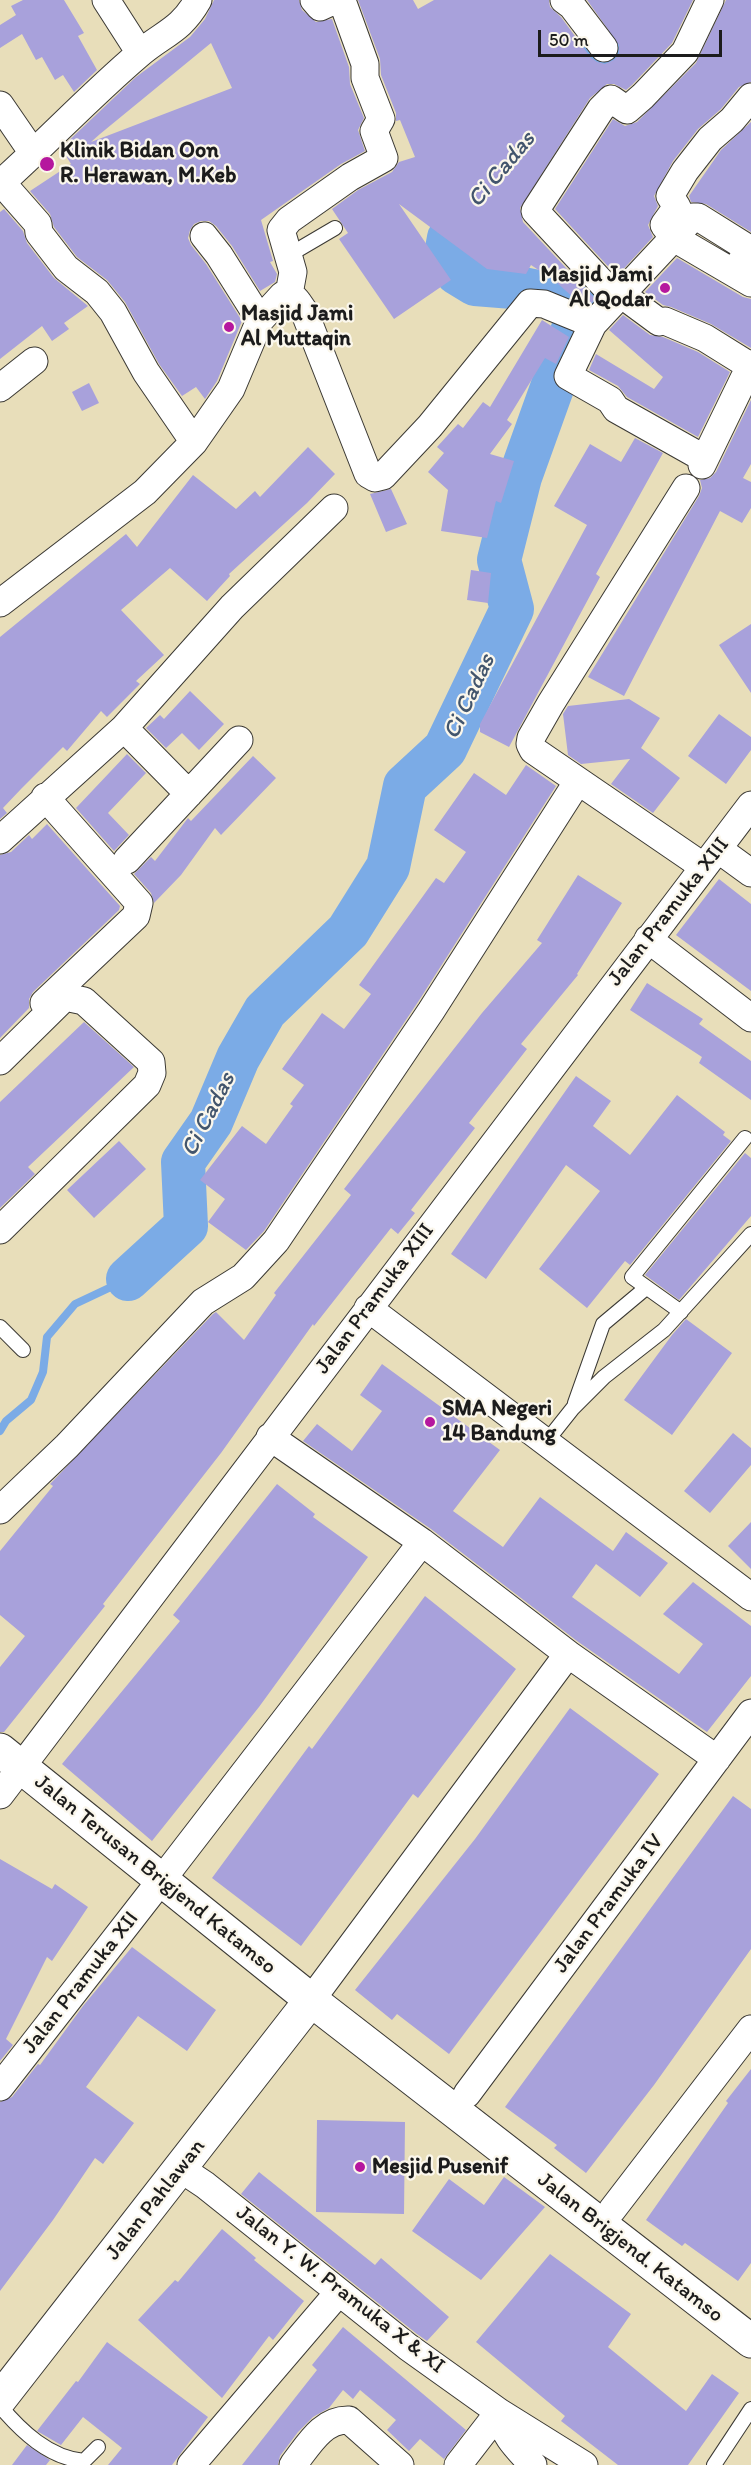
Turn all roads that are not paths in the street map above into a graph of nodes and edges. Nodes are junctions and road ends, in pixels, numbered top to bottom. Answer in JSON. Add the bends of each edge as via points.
{"nodes":[{"id":1,"x":106,"y":0,"type":"edge"},
{"id":2,"x":198,"y":0,"type":"edge"},
{"id":3,"x":314,"y":0,"type":"edge"},
{"id":4,"x":336,"y":0,"type":"edge"},
{"id":5,"x":564,"y":0,"type":"edge"},
{"id":6,"x":710,"y":0,"type":"edge"},
{"id":7,"x":604,"y":48,"type":"dead end"},
{"id":8,"x":140,"y":53,"type":"junction"},
{"id":9,"x":751,"y":97,"type":"edge"},
{"id":10,"x":0,"y":105,"type":"edge"},
{"id":11,"x":33,"y":153,"type":"junction"},
{"id":12,"x":1,"y":183,"type":"edge"},
{"id":13,"x":335,"y":228,"type":"dead end"},
{"id":14,"x":204,"y":236,"type":"dead end"},
{"id":15,"x":674,"y":238,"type":"junction"},
{"id":16,"x":289,"y":255,"type":"junction"},
{"id":17,"x":743,"y":278,"type":"edge"},
{"id":18,"x":289,"y":294,"type":"junction"},
{"id":19,"x":618,"y":296,"type":"junction"},
{"id":20,"x":582,"y":319,"type":"junction"},
{"id":21,"x":260,"y":320,"type":"junction"},
{"id":22,"x":34,"y":361,"type":"dead end"},
{"id":23,"x":751,"y":365,"type":"edge"},
{"id":24,"x":0,"y":388,"type":"edge"},
{"id":25,"x":194,"y":441,"type":"junction"},
{"id":26,"x":686,"y":488,"type":"dead end"},
{"id":27,"x":334,"y":508,"type":"dead end"},
{"id":28,"x":0,"y":603,"type":"edge"},
{"id":29,"x":124,"y":728,"type":"junction"},
{"id":30,"x":238,"y":740,"type":"dead end"},
{"id":31,"x":578,"y":781,"type":"junction"},
{"id":32,"x":189,"y":794,"type":"junction"},
{"id":33,"x":45,"y":797,"type":"junction"},
{"id":34,"x":751,"y":805,"type":"edge"},
{"id":35,"x":0,"y":840,"type":"edge"},
{"id":36,"x":711,"y":858,"type":"junction"},
{"id":37,"x":127,"y":860,"type":"dead end"},
{"id":38,"x":751,"y":873,"type":"edge"},
{"id":39,"x":648,"y":939,"type":"junction"},
{"id":40,"x":751,"y":1018,"type":"edge"},
{"id":41,"x":0,"y":1044,"type":"edge"},
{"id":42,"x":0,"y":1061,"type":"edge"},
{"id":43,"x":745,"y":1138,"type":"dead end"},
{"id":44,"x":0,"y":1230,"type":"edge"},
{"id":45,"x":751,"y":1234,"type":"edge"},
{"id":46,"x":646,"y":1288,"type":"junction"},
{"id":47,"x":368,"y":1308,"type":"junction"},
{"id":48,"x":681,"y":1312,"type":"junction"},
{"id":49,"x":0,"y":1327,"type":"edge"},
{"id":50,"x":23,"y":1350,"type":"dead end"},
{"id":51,"x":573,"y":1408,"type":"junction"},
{"id":52,"x":270,"y":1437,"type":"junction"},
{"id":53,"x":546,"y":1442,"type":"junction"},
{"id":54,"x":0,"y":1510,"type":"edge"},
{"id":55,"x":422,"y":1542,"type":"junction"},
{"id":56,"x":751,"y":1597,"type":"edge"},
{"id":57,"x":568,"y":1654,"type":"junction"},
{"id":58,"x":751,"y":1713,"type":"edge"},
{"id":59,"x":10,"y":1759,"type":"edge"},
{"id":60,"x":717,"y":1759,"type":"junction"},
{"id":61,"x":0,"y":1795,"type":"edge"},
{"id":62,"x":164,"y":1876,"type":"junction"},
{"id":63,"x":310,"y":2000,"type":"junction"},
{"id":64,"x":751,"y":2029,"type":"edge"},
{"id":65,"x":0,"y":2087,"type":"edge"},
{"id":66,"x":467,"y":2094,"type":"dead end"},
{"id":67,"x":180,"y":2169,"type":"junction"},
{"id":68,"x":612,"y":2210,"type":"dead end"},
{"id":69,"x":339,"y":2292,"type":"junction"},
{"id":70,"x":751,"y":2341,"type":"edge"},
{"id":71,"x":0,"y":2399,"type":"edge"},
{"id":72,"x":0,"y":2406,"type":"edge"},
{"id":73,"x":751,"y":2409,"type":"edge"},
{"id":74,"x":500,"y":2412,"type":"junction"},
{"id":75,"x":98,"y":2447,"type":"dead end"},
{"id":76,"x":191,"y":2465,"type":"edge"},
{"id":77,"x":293,"y":2465,"type":"edge"},
{"id":78,"x":400,"y":2465,"type":"edge"},
{"id":79,"x":458,"y":2465,"type":"edge"},
{"id":80,"x":533,"y":2465,"type":"edge"},
{"id":81,"x":584,"y":2465,"type":"edge"},
{"id":82,"x":714,"y":2465,"type":"edge"}],
"edges":[{"from":1,"to":8,"type":"street"},
{"from":2,"to":8,"type":"street","via":[[176,29]]},
{"from":3,"to":4,"type":"street","via":[[320,7]]},
{"from":4,"to":16,"type":"street","via":[[344,6],[365,64],[365,78],[381,118],[374,131],[384,158],[289,220],[281,230]]},
{"from":5,"to":7,"type":"street"},
{"from":6,"to":19,"type":"street","via":[[685,52],[644,96],[627,110],[611,99],[601,109],[535,211]]},
{"from":8,"to":11,"type":"street"},
{"from":9,"to":15,"type":"street","via":[[710,140],[670,196],[677,207],[664,225]]},
{"from":10,"to":11,"type":"street"},
{"from":11,"to":12,"type":"street"},
{"from":12,"to":25,"type":"street","via":[[38,224],[39,233],[66,268],[97,292],[114,312],[146,372]]},
{"from":13,"to":16,"type":"lane"},
{"from":14,"to":21,"type":"street"},
{"from":15,"to":17,"type":"street"},
{"from":15,"to":19,"type":"street"},
{"from":16,"to":18,"type":"street","via":[[293,272]]},
{"from":18,"to":20,"type":"street","via":[[304,311],[369,474],[375,478],[383,476],[430,426],[530,303],[544,304]]},
{"from":18,"to":21,"type":"street","via":[[283,295]]},
{"from":19,"to":20,"type":"street"},
{"from":19,"to":23,"type":"street","via":[[659,322],[705,338]]},
{"from":20,"to":23,"type":"street","via":[[568,376],[703,462]]},
{"from":21,"to":25,"type":"street","via":[[231,389]]},
{"from":22,"to":24,"type":"street"},
{"from":25,"to":28,"type":"street","via":[[145,492]]},
{"from":26,"to":31,"type":"street","via":[[531,738],[533,750]]},
{"from":27,"to":29,"type":"street","via":[[232,607]]},
{"from":29,"to":32,"type":"street"},
{"from":29,"to":33,"type":"street"},
{"from":30,"to":32,"type":"street"},
{"from":31,"to":36,"type":"street"},
{"from":31,"to":54,"type":"street","via":[[431,1011],[276,1241],[243,1277],[203,1302],[67,1446]]},
{"from":32,"to":37,"type":"street"},
{"from":33,"to":35,"type":"street"},
{"from":33,"to":41,"type":"street","via":[[139,903],[136,916],[121,932]]},
{"from":34,"to":36,"type":"street","name":"Jalan Pramuka XIII"},
{"from":36,"to":38,"type":"street"},
{"from":36,"to":39,"type":"street","name":"Jalan Pramuka XIII"},
{"from":39,"to":40,"type":"street"},
{"from":39,"to":47,"type":"street","name":"Jalan Pramuka XIII"},
{"from":42,"to":44,"type":"street","via":[[64,997],[75,997],[151,1062],[152,1073],[147,1085]]},
{"from":43,"to":46,"type":"lane","via":[[632,1277]]},
{"from":45,"to":48,"type":"lane"},
{"from":46,"to":48,"type":"lane"},
{"from":46,"to":51,"type":"lane","via":[[603,1324]]},
{"from":47,"to":52,"type":"street","name":"Jalan Pramuka XIII"},
{"from":47,"to":53,"type":"street"},
{"from":48,"to":51,"type":"lane"},
{"from":49,"to":50,"type":"lane"},
{"from":51,"to":53,"type":"lane"},
{"from":52,"to":55,"type":"street"},
{"from":52,"to":59,"type":"street","name":"Jalan Pramuka XIII"},
{"from":53,"to":56,"type":"street"},
{"from":55,"to":57,"type":"street"},
{"from":55,"to":62,"type":"street","name":"Jalan Pramuka XII"},
{"from":57,"to":60,"type":"street"},
{"from":57,"to":63,"type":"street"},
{"from":58,"to":60,"type":"street","name":"Jalan Pramuka IV"},
{"from":59,"to":61,"type":"street","name":"Jalan Pramuka XIII"},
{"from":59,"to":62,"type":"main road","name":"Jalan Terusan Brigjend Katamso"},
{"from":60,"to":66,"type":"street","name":"Jalan Pramuka IV"},
{"from":62,"to":63,"type":"main road","name":"Jalan Terusan Brigjend Katamso"},
{"from":62,"to":65,"type":"street","name":"Jalan Pramuka XII"},
{"from":63,"to":67,"type":"main road","name":"Jalan Pahlawan"},
{"from":63,"to":70,"type":"main road","name":"Jalan Brigjend. Katamso"},
{"from":64,"to":68,"type":"street"},
{"from":67,"to":69,"type":"street","name":"Jalan Y. W. Pramuka X & XI"},
{"from":67,"to":71,"type":"main road","name":"Jalan Pahlawan"},
{"from":69,"to":74,"type":"street","name":"Jalan Y. W. Pramuka X & XI","via":[[408,2348]]},
{"from":69,"to":76,"type":"street"},
{"from":72,"to":75,"type":"lane","via":[[21,2431],[67,2460],[84,2462]]},
{"from":73,"to":82,"type":"lane"},
{"from":74,"to":79,"type":"street"},
{"from":74,"to":80,"type":"street","via":[[508,2438]]},
{"from":74,"to":81,"type":"street","name":"Jalan Y. W. Pramuka X & XI"},
{"from":77,"to":78,"type":"street","via":[[330,2422],[348,2420]]}]}
